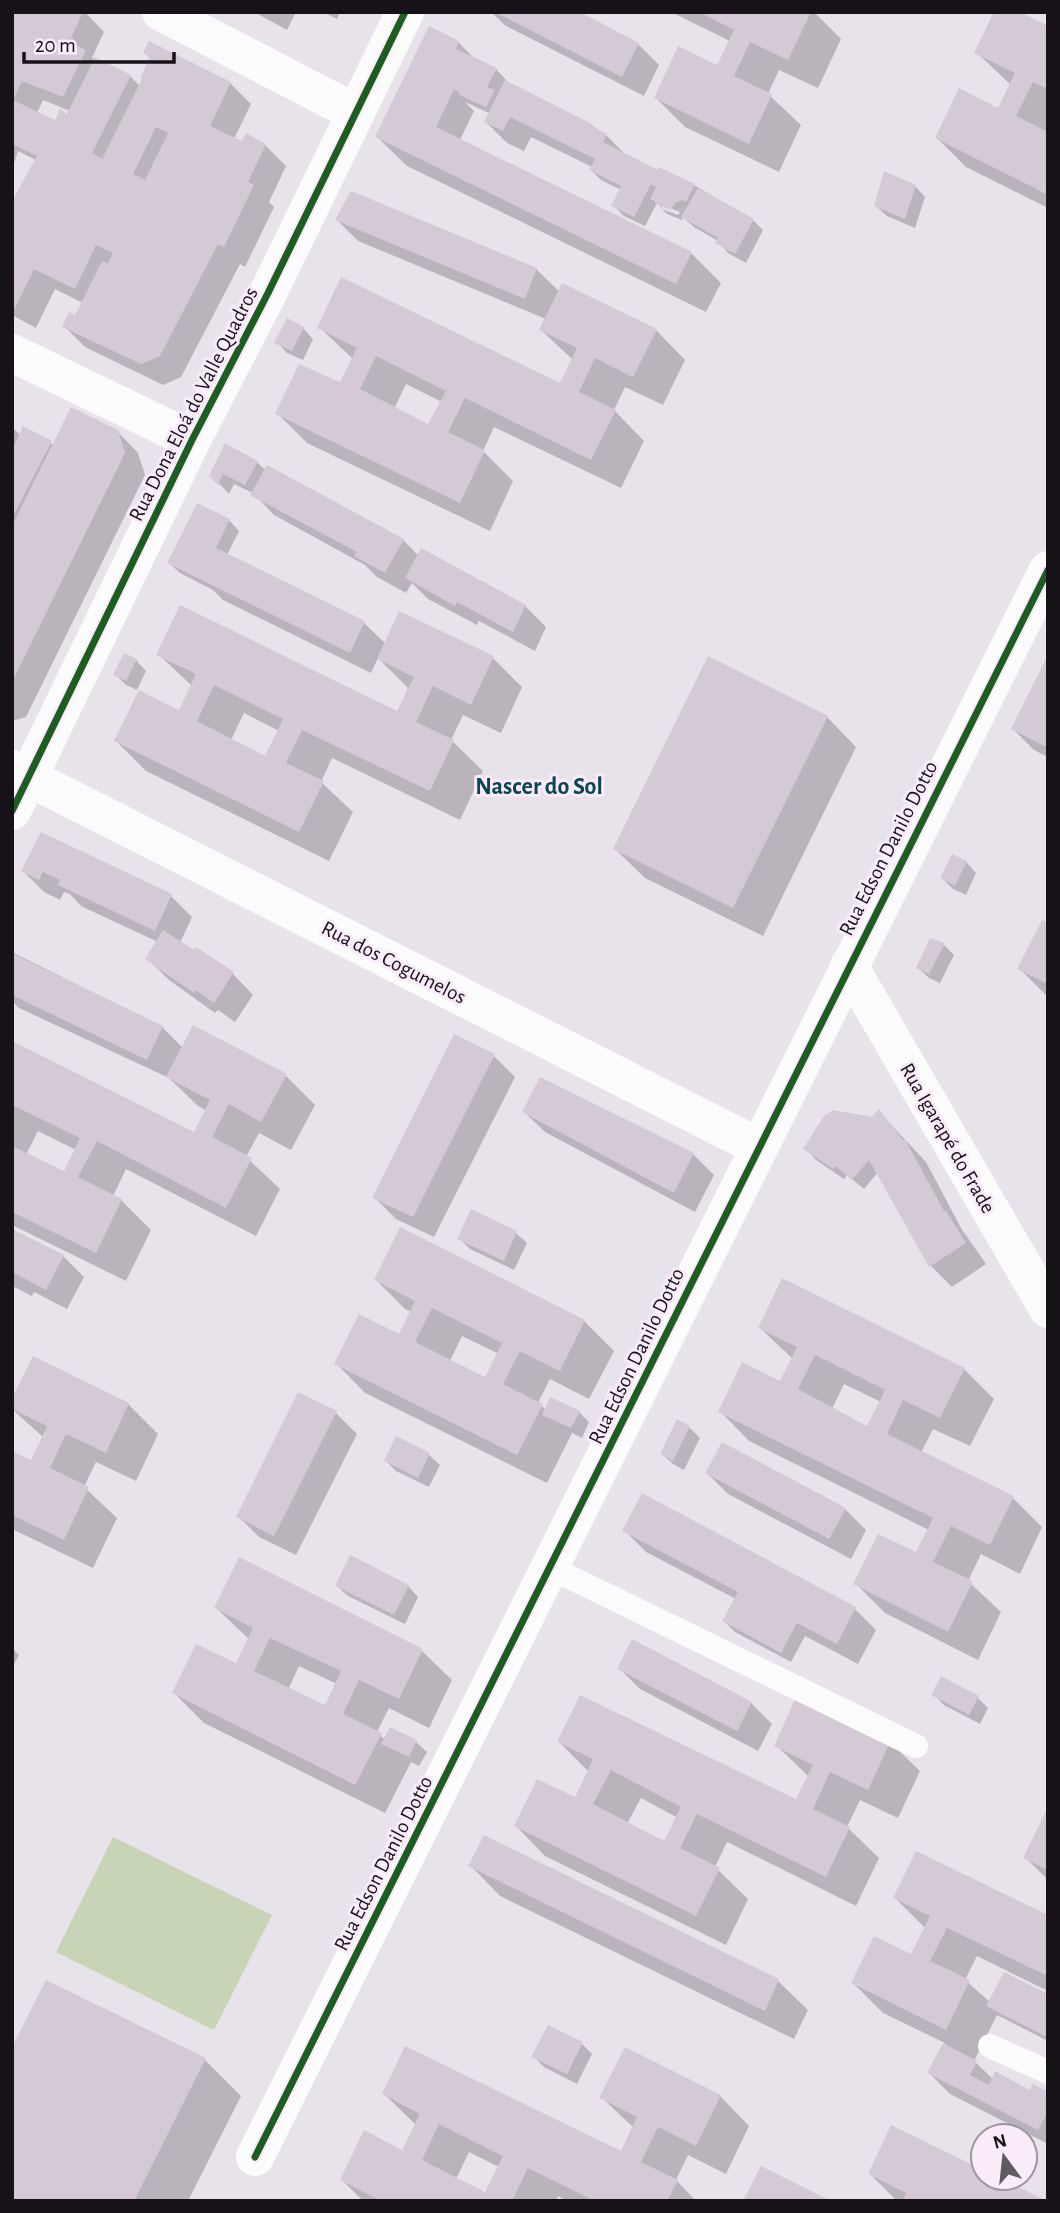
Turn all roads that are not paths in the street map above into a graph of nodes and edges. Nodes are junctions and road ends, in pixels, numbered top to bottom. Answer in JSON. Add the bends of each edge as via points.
{"nodes":[{"id":1,"x":161,"y":12,"type":"edge"},
{"id":2,"x":405,"y":12,"type":"edge"},
{"id":3,"x":354,"y":112,"type":"junction"},
{"id":4,"x":12,"y":353,"type":"edge"},
{"id":5,"x":192,"y":440,"type":"junction"},
{"id":6,"x":1048,"y":570,"type":"edge"},
{"id":7,"x":18,"y":786,"type":"edge"},
{"id":8,"x":849,"y":966,"type":"junction"},
{"id":9,"x":759,"y":1147,"type":"junction"},
{"id":10,"x":1048,"y":1309,"type":"edge"},
{"id":11,"x":551,"y":1568,"type":"junction"},
{"id":12,"x":916,"y":1746,"type":"dead end"},
{"id":13,"x":990,"y":2046,"type":"dead end"},
{"id":14,"x":1048,"y":2072,"type":"edge"},
{"id":15,"x":255,"y":2157,"type":"dead end"}],
"edges":[{"from":1,"to":3,"type":"street"},
{"from":2,"to":3,"type":"street","name":"Rua Dona Eloá do Valle Quadros"},
{"from":3,"to":5,"type":"street","name":"Rua Dona Eloá do Valle Quadros"},
{"from":4,"to":5,"type":"street"},
{"from":5,"to":7,"type":"street","name":"Rua Dona Eloá do Valle Quadros"},
{"from":6,"to":8,"type":"street","name":"Rua Edson Danilo Dotto"},
{"from":7,"to":9,"type":"street","name":"Rua dos Cogumelos"},
{"from":8,"to":9,"type":"street","name":"Rua Edson Danilo Dotto"},
{"from":8,"to":10,"type":"street","name":"Rua Igarapé do Frade"},
{"from":9,"to":11,"type":"street","name":"Rua Edson Danilo Dotto"},
{"from":11,"to":12,"type":"lane"},
{"from":11,"to":15,"type":"street","name":"Rua Edson Danilo Dotto"},
{"from":13,"to":14,"type":"lane"}]}
